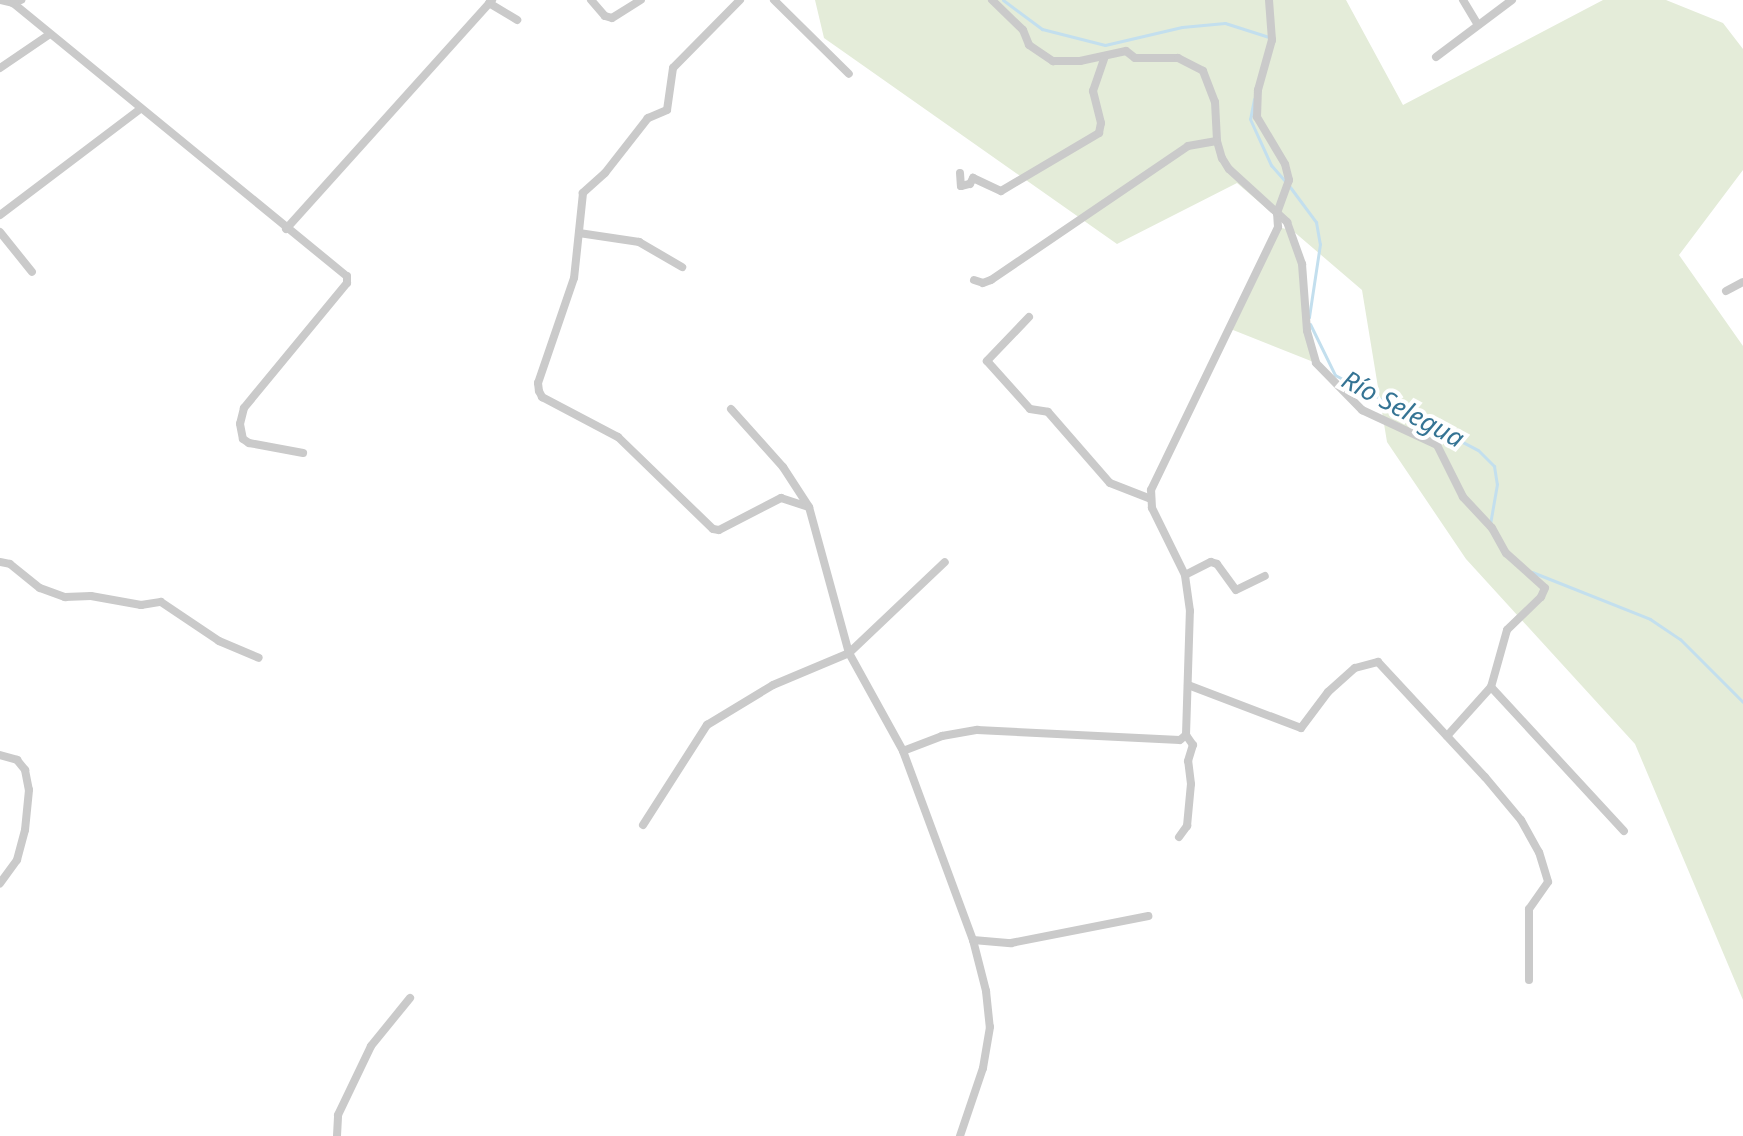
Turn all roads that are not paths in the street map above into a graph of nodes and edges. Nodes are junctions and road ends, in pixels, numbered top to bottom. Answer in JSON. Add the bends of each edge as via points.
{"nodes":[{"id":1,"x":0,"y":0,"type":"edge"},
{"id":2,"x":591,"y":0,"type":"edge"},
{"id":3,"x":641,"y":0,"type":"edge"},
{"id":4,"x":740,"y":0,"type":"edge"},
{"id":5,"x":774,"y":0,"type":"edge"},
{"id":6,"x":992,"y":0,"type":"edge"},
{"id":7,"x":1269,"y":0,"type":"edge"},
{"id":8,"x":1463,"y":0,"type":"edge"},
{"id":9,"x":1512,"y":0,"type":"edge"},
{"id":10,"x":17,"y":2,"type":"edge"},
{"id":11,"x":490,"y":2,"type":"edge"},
{"id":12,"x":517,"y":20,"type":"dead end"},
{"id":13,"x":1478,"y":25,"type":"junction"},
{"id":14,"x":50,"y":34,"type":"junction"},
{"id":15,"x":1105,"y":57,"type":"junction"},
{"id":16,"x":1436,"y":57,"type":"dead end"},
{"id":17,"x":0,"y":68,"type":"edge"},
{"id":18,"x":849,"y":74,"type":"dead end"},
{"id":19,"x":140,"y":109,"type":"junction"},
{"id":20,"x":1217,"y":141,"type":"junction"},
{"id":21,"x":960,"y":173,"type":"dead end"},
{"id":22,"x":1277,"y":213,"type":"junction"},
{"id":23,"x":0,"y":215,"type":"edge"},
{"id":24,"x":286,"y":229,"type":"junction"},
{"id":25,"x":0,"y":232,"type":"edge"},
{"id":26,"x":579,"y":233,"type":"junction"},
{"id":27,"x":682,"y":267,"type":"dead end"},
{"id":28,"x":32,"y":272,"type":"dead end"},
{"id":29,"x":974,"y":280,"type":"dead end"},
{"id":30,"x":1743,"y":282,"type":"edge"},
{"id":31,"x":1726,"y":291,"type":"dead end"},
{"id":32,"x":1029,"y":317,"type":"dead end"},
{"id":33,"x":731,"y":409,"type":"dead end"},
{"id":34,"x":303,"y":453,"type":"dead end"},
{"id":35,"x":1151,"y":499,"type":"junction"},
{"id":36,"x":809,"y":507,"type":"junction"},
{"id":37,"x":0,"y":562,"type":"edge"},
{"id":38,"x":945,"y":562,"type":"dead end"},
{"id":39,"x":1185,"y":575,"type":"junction"},
{"id":40,"x":1265,"y":576,"type":"dead end"},
{"id":41,"x":849,"y":653,"type":"junction"},
{"id":42,"x":259,"y":658,"type":"dead end"},
{"id":43,"x":1188,"y":685,"type":"junction"},
{"id":44,"x":1491,"y":687,"type":"junction"},
{"id":45,"x":1186,"y":735,"type":"junction"},
{"id":46,"x":1447,"y":736,"type":"junction"},
{"id":47,"x":903,"y":751,"type":"junction"},
{"id":48,"x":0,"y":755,"type":"edge"},
{"id":49,"x":643,"y":825,"type":"dead end"},
{"id":50,"x":1624,"y":831,"type":"dead end"},
{"id":51,"x":1179,"y":837,"type":"dead end"},
{"id":52,"x":0,"y":883,"type":"edge"},
{"id":53,"x":1148,"y":916,"type":"dead end"},
{"id":54,"x":973,"y":940,"type":"junction"},
{"id":55,"x":1529,"y":980,"type":"dead end"},
{"id":56,"x":410,"y":998,"type":"dead end"},
{"id":57,"x":337,"y":1136,"type":"edge"},
{"id":58,"x":960,"y":1136,"type":"edge"}],
"edges":[{"from":1,"to":10,"type":"street"},
{"from":2,"to":3,"type":"street","via":[[612,18]]},
{"from":4,"to":26,"type":"street","via":[[673,68],[667,110],[648,118],[586,189]]},
{"from":5,"to":18,"type":"street"},
{"from":6,"to":15,"type":"street","via":[[1042,56],[1067,62]]},
{"from":7,"to":22,"type":"street","via":[[1272,40],[1258,90],[1257,117],[1285,164],[1287,184]]},
{"from":8,"to":13,"type":"street"},
{"from":9,"to":13,"type":"street"},
{"from":10,"to":14,"type":"street"},
{"from":11,"to":12,"type":"street"},
{"from":11,"to":24,"type":"street"},
{"from":13,"to":16,"type":"street"},
{"from":14,"to":17,"type":"street"},
{"from":14,"to":19,"type":"street"},
{"from":15,"to":20,"type":"street","via":[[1126,51],[1135,58],[1178,58],[1203,71],[1215,102]]},
{"from":15,"to":21,"type":"street","via":[[1093,91],[1099,133],[1001,191],[973,178],[961,186]]},
{"from":19,"to":23,"type":"street"},
{"from":19,"to":24,"type":"street"},
{"from":20,"to":22,"type":"street","via":[[1229,169]]},
{"from":20,"to":29,"type":"street","via":[[1188,146],[991,280]]},
{"from":22,"to":35,"type":"street","via":[[1278,227]]},
{"from":22,"to":44,"type":"street","via":[[1287,222],[1302,264],[1307,331],[1316,363],[1362,410],[1437,445],[1463,497],[1511,557],[1545,588],[1507,630]]},
{"from":24,"to":34,"type":"street","via":[[349,280],[244,408],[240,424],[249,443]]},
{"from":25,"to":28,"type":"street"},
{"from":26,"to":27,"type":"street","via":[[639,242]]},
{"from":26,"to":36,"type":"street","via":[[574,278],[538,383],[542,397],[618,437],[713,529],[781,498]]},
{"from":30,"to":31,"type":"street"},
{"from":32,"to":35,"type":"street","via":[[988,357],[989,364],[1030,409],[1048,412],[1110,483]]},
{"from":33,"to":36,"type":"street","via":[[783,467]]},
{"from":35,"to":39,"type":"street"},
{"from":36,"to":41,"type":"street"},
{"from":37,"to":42,"type":"street","via":[[65,597],[141,605],[161,602],[219,641]]},
{"from":38,"to":41,"type":"street"},
{"from":39,"to":40,"type":"street","via":[[1211,562],[1236,590]]},
{"from":39,"to":43,"type":"street","via":[[1190,611]]},
{"from":41,"to":47,"type":"street"},
{"from":41,"to":49,"type":"street","via":[[773,685],[707,725]]},
{"from":43,"to":45,"type":"street"},
{"from":43,"to":46,"type":"street","via":[[1301,728],[1328,692],[1355,668],[1378,662]]},
{"from":44,"to":46,"type":"street"},
{"from":44,"to":50,"type":"street"},
{"from":45,"to":47,"type":"street","via":[[1180,740],[977,730]]},
{"from":45,"to":51,"type":"street","via":[[1193,745],[1188,761],[1190,812]]},
{"from":46,"to":55,"type":"street","via":[[1521,820],[1548,877],[1528,914]]},
{"from":47,"to":54,"type":"street"},
{"from":48,"to":52,"type":"street","via":[[17,760],[29,790],[17,860]]},
{"from":53,"to":54,"type":"street","via":[[1011,943]]},
{"from":54,"to":58,"type":"street","via":[[990,1027],[983,1068]]},
{"from":56,"to":57,"type":"street","via":[[371,1046],[338,1115]]}]}
